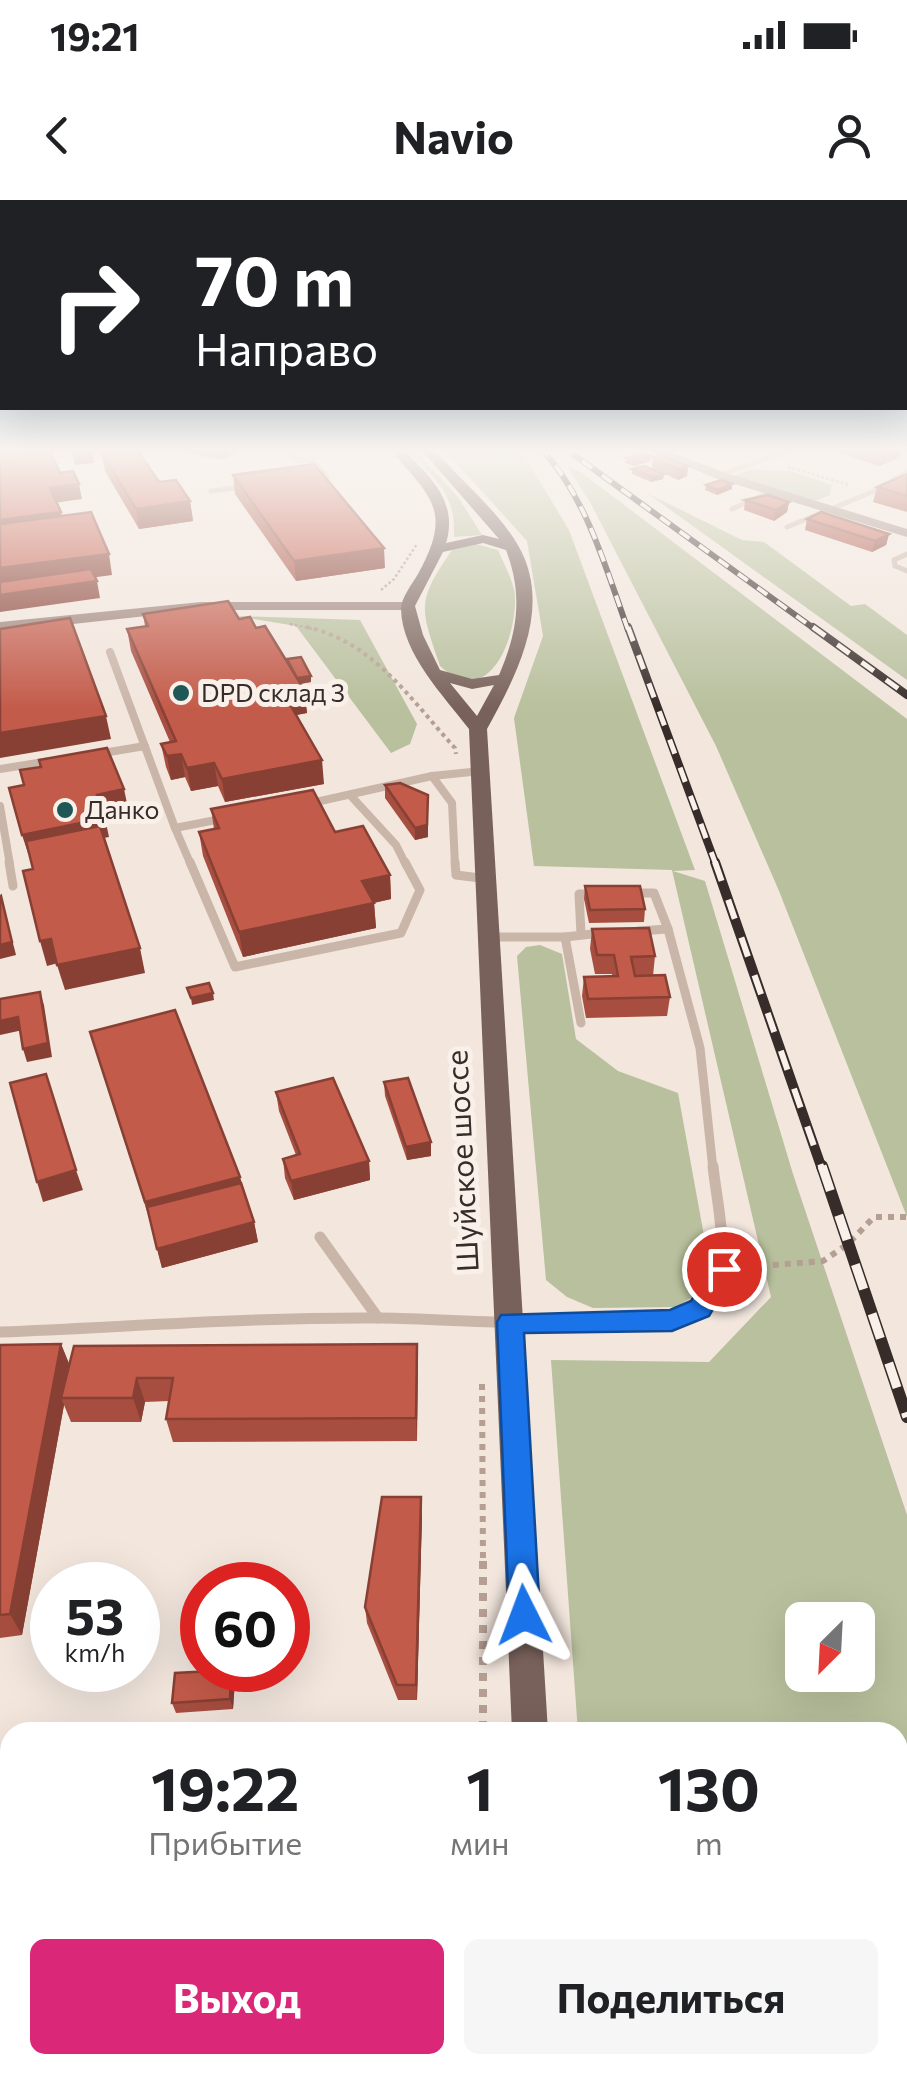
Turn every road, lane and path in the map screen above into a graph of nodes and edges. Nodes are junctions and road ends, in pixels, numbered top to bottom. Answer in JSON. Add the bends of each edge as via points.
{"nodes":[{"id":1,"x":440,"y":534,"type":"edge"},
{"id":2,"x":503,"y":534,"type":"edge"},
{"id":3,"x":422,"y":535,"type":"dead end"},
{"id":4,"x":438,"y":548,"type":"junction"},
{"id":5,"x":512,"y":548,"type":"junction"},
{"id":6,"x":906,"y":555,"type":"edge"},
{"id":7,"x":907,"y":568,"type":"edge"},
{"id":8,"x":372,"y":594,"type":"dead end"},
{"id":9,"x":408,"y":606,"type":"junction"},
{"id":10,"x":284,"y":623,"type":"dead end"},
{"id":11,"x":0,"y":628,"type":"edge"},
{"id":12,"x":110,"y":652,"type":"dead end"},
{"id":13,"x":434,"y":673,"type":"junction"},
{"id":14,"x":508,"y":678,"type":"junction"},
{"id":15,"x":478,"y":729,"type":"junction"},
{"id":16,"x":145,"y":746,"type":"junction"},
{"id":17,"x":91,"y":755,"type":"edge"},
{"id":18,"x":54,"y":760,"type":"edge"},
{"id":19,"x":0,"y":769,"type":"edge"},
{"id":20,"x":482,"y":771,"type":"junction"},
{"id":21,"x":460,"y":773,"type":"junction"},
{"id":22,"x":432,"y":776,"type":"junction"},
{"id":23,"x":350,"y":796,"type":"junction"},
{"id":24,"x":0,"y":806,"type":"edge"},
{"id":25,"x":292,"y":806,"type":"edge"},
{"id":26,"x":234,"y":817,"type":"edge"},
{"id":27,"x":175,"y":828,"type":"junction"},
{"id":28,"x":488,"y":879,"type":"junction"},
{"id":29,"x":13,"y":886,"type":"dead end"},
{"id":30,"x":668,"y":929,"type":"junction"},
{"id":31,"x":633,"y":931,"type":"edge"},
{"id":32,"x":616,"y":932,"type":"edge"},
{"id":33,"x":582,"y":934,"type":"junction"},
{"id":34,"x":492,"y":937,"type":"junction"},
{"id":35,"x":565,"y":937,"type":"junction"},
{"id":36,"x":581,"y":1023,"type":"dead end"},
{"id":37,"x":907,"y":1217,"type":"edge"},
{"id":38,"x":320,"y":1237,"type":"dead end"},
{"id":39,"x":724,"y":1269,"type":"junction"},
{"id":40,"x":378,"y":1318,"type":"junction"},
{"id":41,"x":510,"y":1322,"type":"junction"},
{"id":42,"x":0,"y":1332,"type":"edge"},
{"id":43,"x":482,"y":1380,"type":"dead end"},
{"id":44,"x":484,"y":1722,"type":"edge"},
{"id":45,"x":530,"y":1722,"type":"edge"}],
"edges":[{"from":1,"to":4,"type":"main road"},
{"from":2,"to":5,"type":"main road"},
{"from":3,"to":8,"type":"path","via":[[394,580]]},
{"from":4,"to":5,"type":"main road","via":[[483,539]]},
{"from":4,"to":9,"type":"main road"},
{"from":5,"to":14,"type":"main road","via":[[526,588],[526,623]]},
{"from":6,"to":7,"type":"lane","via":[[894,560]]},
{"from":9,"to":11,"type":"main road","via":[[201,606]]},
{"from":9,"to":13,"type":"main road"},
{"from":10,"to":21,"type":"path","via":[[334,634],[368,653],[455,748]]},
{"from":12,"to":16,"type":"lane"},
{"from":13,"to":14,"type":"main road","via":[[472,684]]},
{"from":13,"to":15,"type":"main road"},
{"from":14,"to":15,"type":"main road"},
{"from":15,"to":20,"type":"main road","name":"Шуйское шоссе"},
{"from":16,"to":17,"type":"lane"},
{"from":16,"to":27,"type":"lane"},
{"from":18,"to":19,"type":"lane"},
{"from":20,"to":21,"type":"lane"},
{"from":20,"to":28,"type":"main road","name":"Шуйское шоссе"},
{"from":21,"to":22,"type":"lane"},
{"from":22,"to":23,"type":"lane"},
{"from":22,"to":28,"type":"lane","via":[[452,804],[456,875]]},
{"from":23,"to":25,"type":"lane"},
{"from":23,"to":27,"type":"lane","via":[[396,846],[420,890],[400,933],[235,967]]},
{"from":24,"to":29,"type":"lane"},
{"from":26,"to":27,"type":"lane"},
{"from":28,"to":34,"type":"main road","name":"Шуйское шоссе"},
{"from":30,"to":31,"type":"lane"},
{"from":30,"to":33,"type":"lane","via":[[654,893],[579,894]]},
{"from":30,"to":39,"type":"lane","via":[[700,1048]]},
{"from":32,"to":33,"type":"lane"},
{"from":33,"to":35,"type":"lane"},
{"from":34,"to":35,"type":"lane"},
{"from":34,"to":41,"type":"main road","name":"Шуйское шоссе"},
{"from":35,"to":36,"type":"lane"},
{"from":37,"to":39,"type":"path","via":[[874,1217],[824,1262]]},
{"from":38,"to":40,"type":"lane"},
{"from":39,"to":41,"type":"lane","via":[[700,1308],[672,1320]]},
{"from":40,"to":41,"type":"lane"},
{"from":40,"to":42,"type":"lane"},
{"from":41,"to":45,"type":"main road","name":"Шуйское шоссе"},
{"from":43,"to":44,"type":"path"}]}
